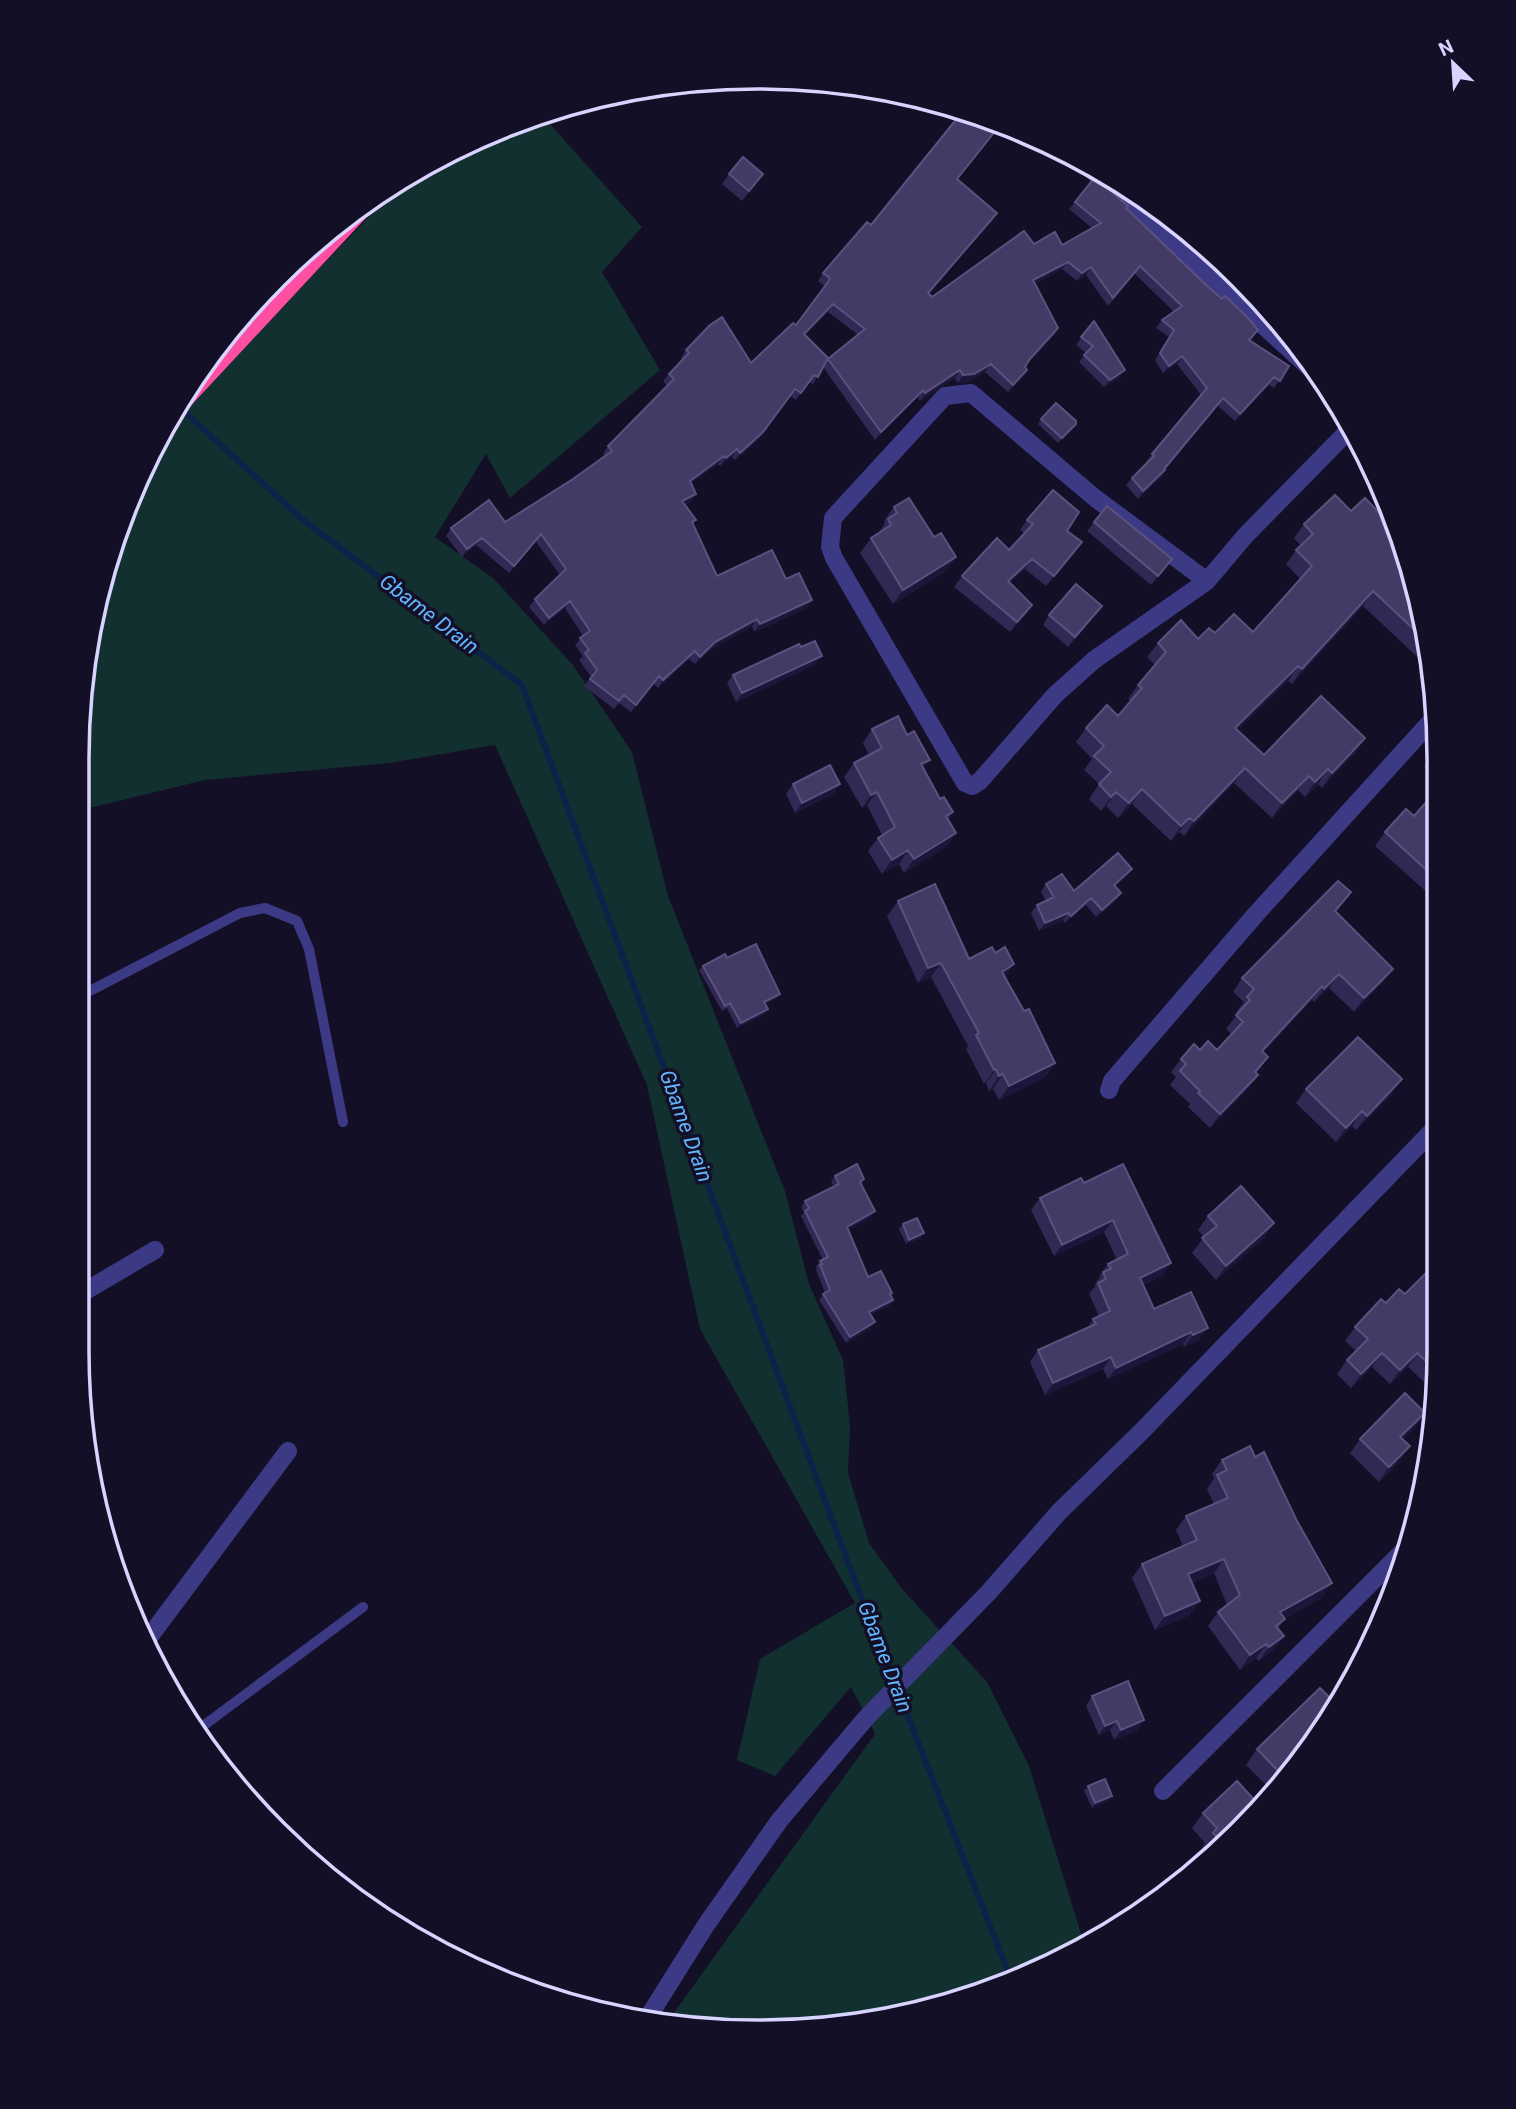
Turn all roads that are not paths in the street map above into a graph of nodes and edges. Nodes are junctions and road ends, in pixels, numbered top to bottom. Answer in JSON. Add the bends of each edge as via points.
{"nodes":[{"id":1,"x":1121,"y":197,"type":"edge"},
{"id":2,"x":312,"y":260,"type":"edge"},
{"id":3,"x":236,"y":340,"type":"edge"},
{"id":4,"x":1281,"y":341,"type":"edge"},
{"id":5,"x":1343,"y":436,"type":"edge"},
{"id":6,"x":1207,"y":581,"type":"junction"},
{"id":7,"x":1426,"y":727,"type":"edge"},
{"id":8,"x":89,"y":991,"type":"edge"},
{"id":9,"x":1109,"y":1090,"type":"dead end"},
{"id":10,"x":343,"y":1122,"type":"dead end"},
{"id":11,"x":1427,"y":1136,"type":"edge"},
{"id":12,"x":155,"y":1250,"type":"dead end"},
{"id":13,"x":89,"y":1289,"type":"edge"},
{"id":14,"x":288,"y":1451,"type":"dead end"},
{"id":15,"x":1392,"y":1562,"type":"edge"},
{"id":16,"x":363,"y":1607,"type":"dead end"},
{"id":17,"x":152,"y":1633,"type":"edge"},
{"id":18,"x":204,"y":1725,"type":"edge"},
{"id":19,"x":1163,"y":1791,"type":"dead end"},
{"id":20,"x":651,"y":2011,"type":"edge"}],
"edges":[{"from":1,"to":4,"type":"street"},
{"from":2,"to":3,"type":"highway"},
{"from":5,"to":6,"type":"street"},
{"from":6,"to":6,"type":"street","via":[[1095,498],[971,393],[945,396],[833,518],[830,547],[834,558],[965,783],[972,786],[1055,695],[1094,660]]},
{"from":7,"to":9,"type":"street","via":[[1256,914]]},
{"from":8,"to":10,"type":"lane","via":[[240,913],[265,908],[297,921],[309,949]]},
{"from":11,"to":20,"type":"street","via":[[1059,1512],[989,1592],[866,1718],[779,1821]]},
{"from":12,"to":13,"type":"street"},
{"from":14,"to":17,"type":"street"},
{"from":15,"to":19,"type":"street"},
{"from":16,"to":18,"type":"lane"}]}
